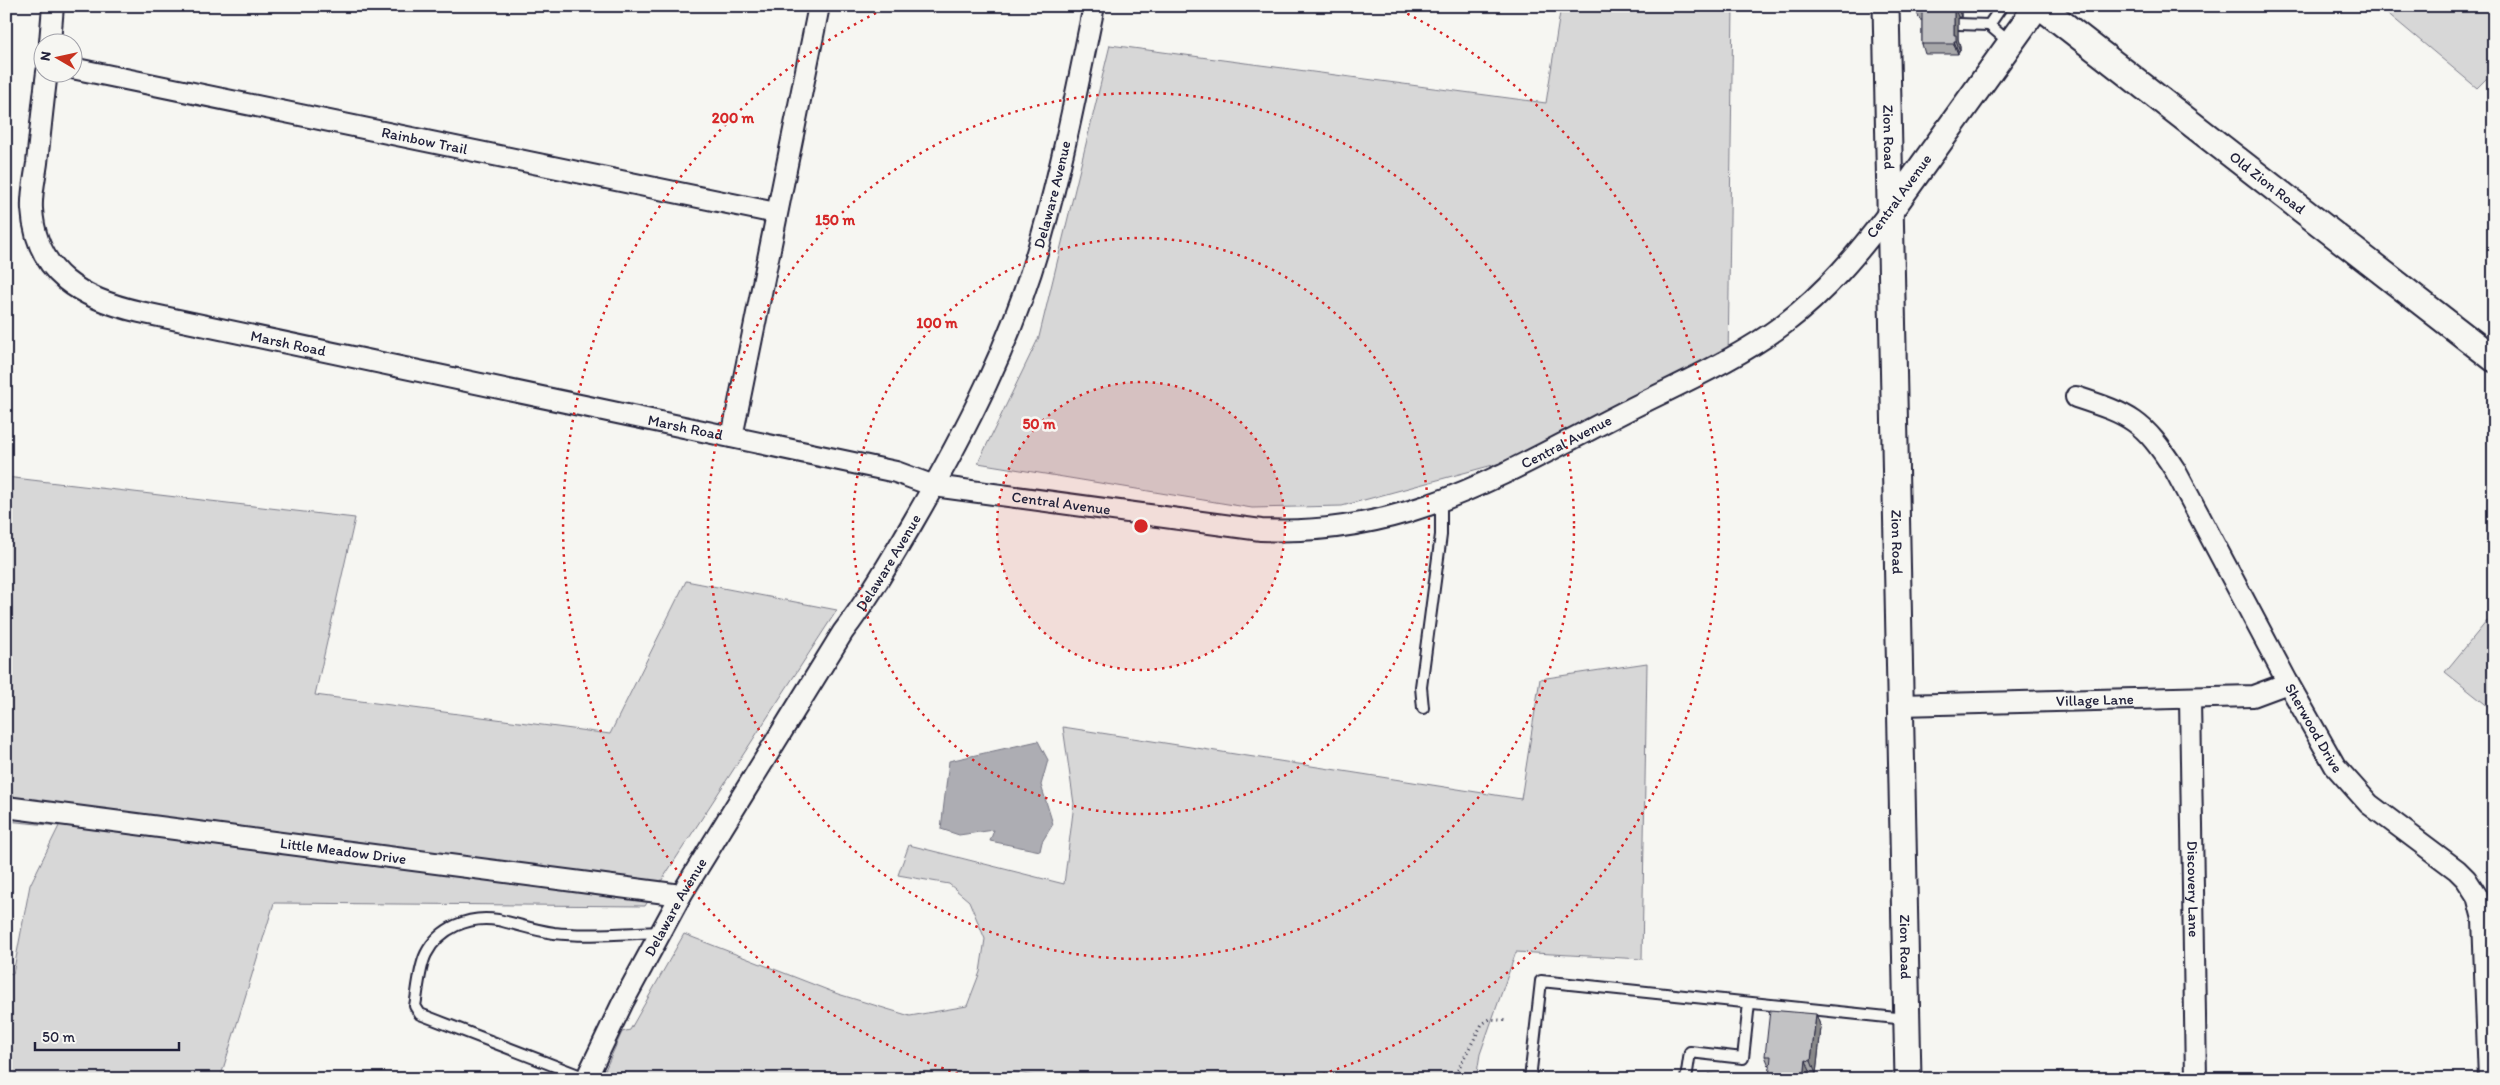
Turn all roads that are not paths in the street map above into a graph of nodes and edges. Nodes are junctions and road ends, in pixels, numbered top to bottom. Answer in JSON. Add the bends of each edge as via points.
{"nodes":[{"id":1,"x":53,"y":6,"type":"edge"},
{"id":2,"x":819,"y":6,"type":"edge"},
{"id":3,"x":1094,"y":6,"type":"edge"},
{"id":4,"x":1886,"y":6,"type":"edge"},
{"id":5,"x":2002,"y":6,"type":"edge"},
{"id":6,"x":2039,"y":6,"type":"edge"},
{"id":7,"x":1958,"y":24,"type":"dead end"},
{"id":8,"x":1989,"y":25,"type":"junction"},
{"id":9,"x":51,"y":32,"type":"edge"},
{"id":10,"x":2009,"y":42,"type":"junction"},
{"id":11,"x":82,"y":70,"type":"edge"},
{"id":12,"x":46,"y":82,"type":"edge"},
{"id":13,"x":1890,"y":210,"type":"junction"},
{"id":14,"x":776,"y":213,"type":"junction"},
{"id":15,"x":2494,"y":359,"type":"edge"},
{"id":16,"x":2076,"y":397,"type":"dead end"},
{"id":17,"x":732,"y":437,"type":"junction"},
{"id":18,"x":934,"y":486,"type":"junction"},
{"id":19,"x":1441,"y":503,"type":"junction"},
{"id":20,"x":2288,"y":683,"type":"junction"},
{"id":21,"x":2190,"y":699,"type":"junction"},
{"id":22,"x":1900,"y":705,"type":"junction"},
{"id":23,"x":1422,"y":708,"type":"dead end"},
{"id":24,"x":6,"y":807,"type":"edge"},
{"id":25,"x":681,"y":895,"type":"junction"},
{"id":26,"x":661,"y":932,"type":"junction"},
{"id":27,"x":2490,"y":953,"type":"edge"},
{"id":28,"x":1749,"y":1003,"type":"junction"},
{"id":29,"x":1907,"y":1020,"type":"junction"},
{"id":30,"x":586,"y":1079,"type":"edge"},
{"id":31,"x":1530,"y":1079,"type":"edge"},
{"id":32,"x":1686,"y":1079,"type":"edge"},
{"id":33,"x":1908,"y":1079,"type":"edge"},
{"id":34,"x":2196,"y":1079,"type":"edge"},
{"id":35,"x":2489,"y":1079,"type":"edge"}],
"edges":[{"from":1,"to":9,"type":"street"},
{"from":2,"to":14,"type":"street","name":"Marsh Road"},
{"from":3,"to":18,"type":"street","name":"Delaware Avenue","via":[[1058,173],[1017,314],[991,378]]},
{"from":4,"to":13,"type":"street","name":"Zion Road"},
{"from":5,"to":8,"type":"lane"},
{"from":6,"to":10,"type":"street","name":"Central Avenue"},
{"from":6,"to":15,"type":"street","name":"Old Zion Road"},
{"from":7,"to":8,"type":"lane"},
{"from":8,"to":10,"type":"lane"},
{"from":10,"to":13,"type":"street","name":"Central Avenue"},
{"from":11,"to":14,"type":"street","name":"Rainbow Trail"},
{"from":12,"to":17,"type":"street","name":"Marsh Road","via":[[32,207],[35,232],[42,251],[56,270],[75,288],[96,300]]},
{"from":13,"to":19,"type":"street","name":"Central Avenue","via":[[1860,251],[1828,285],[1793,317],[1751,346]]},
{"from":13,"to":22,"type":"street","name":"Zion Road"},
{"from":14,"to":17,"type":"street","name":"Marsh Road"},
{"from":16,"to":20,"type":"street","name":"Sherwood Drive","via":[[2125,414],[2154,439],[2175,470]]},
{"from":17,"to":18,"type":"street","name":"Marsh Road","via":[[896,472]]},
{"from":18,"to":19,"type":"street","name":"Central Avenue","via":[[1196,523],[1279,531],[1347,527]]},
{"from":18,"to":25,"type":"street","name":"Delaware Avenue","via":[[863,606],[843,632]]},
{"from":19,"to":23,"type":"lane","via":[[1441,535],[1421,687]]},
{"from":20,"to":21,"type":"street","name":"Village Lane","via":[[2253,696]]},
{"from":20,"to":27,"type":"street","name":"Sherwood Drive","via":[[2346,780],[2369,804],[2457,870],[2472,887]]},
{"from":21,"to":22,"type":"street","name":"Village Lane"},
{"from":21,"to":34,"type":"street","name":"Discovery Lane"},
{"from":22,"to":29,"type":"street","name":"Zion Road"},
{"from":24,"to":25,"type":"street","name":"Little Meadow Drive"},
{"from":25,"to":26,"type":"street","name":"Delaware Avenue"},
{"from":26,"to":30,"type":"street","name":"Delaware Avenue"},
{"from":26,"to":30,"type":"lane","via":[[557,933],[497,920],[474,920],[456,925],[438,936],[425,955],[415,1006],[420,1014]]},
{"from":27,"to":35,"type":"street","name":"Sherwood Drive"},
{"from":28,"to":29,"type":"lane"},
{"from":28,"to":31,"type":"lane","via":[[1541,981]]},
{"from":28,"to":32,"type":"lane","via":[[1743,1058],[1690,1052]]},
{"from":29,"to":33,"type":"street","name":"Zion Road"}]}
